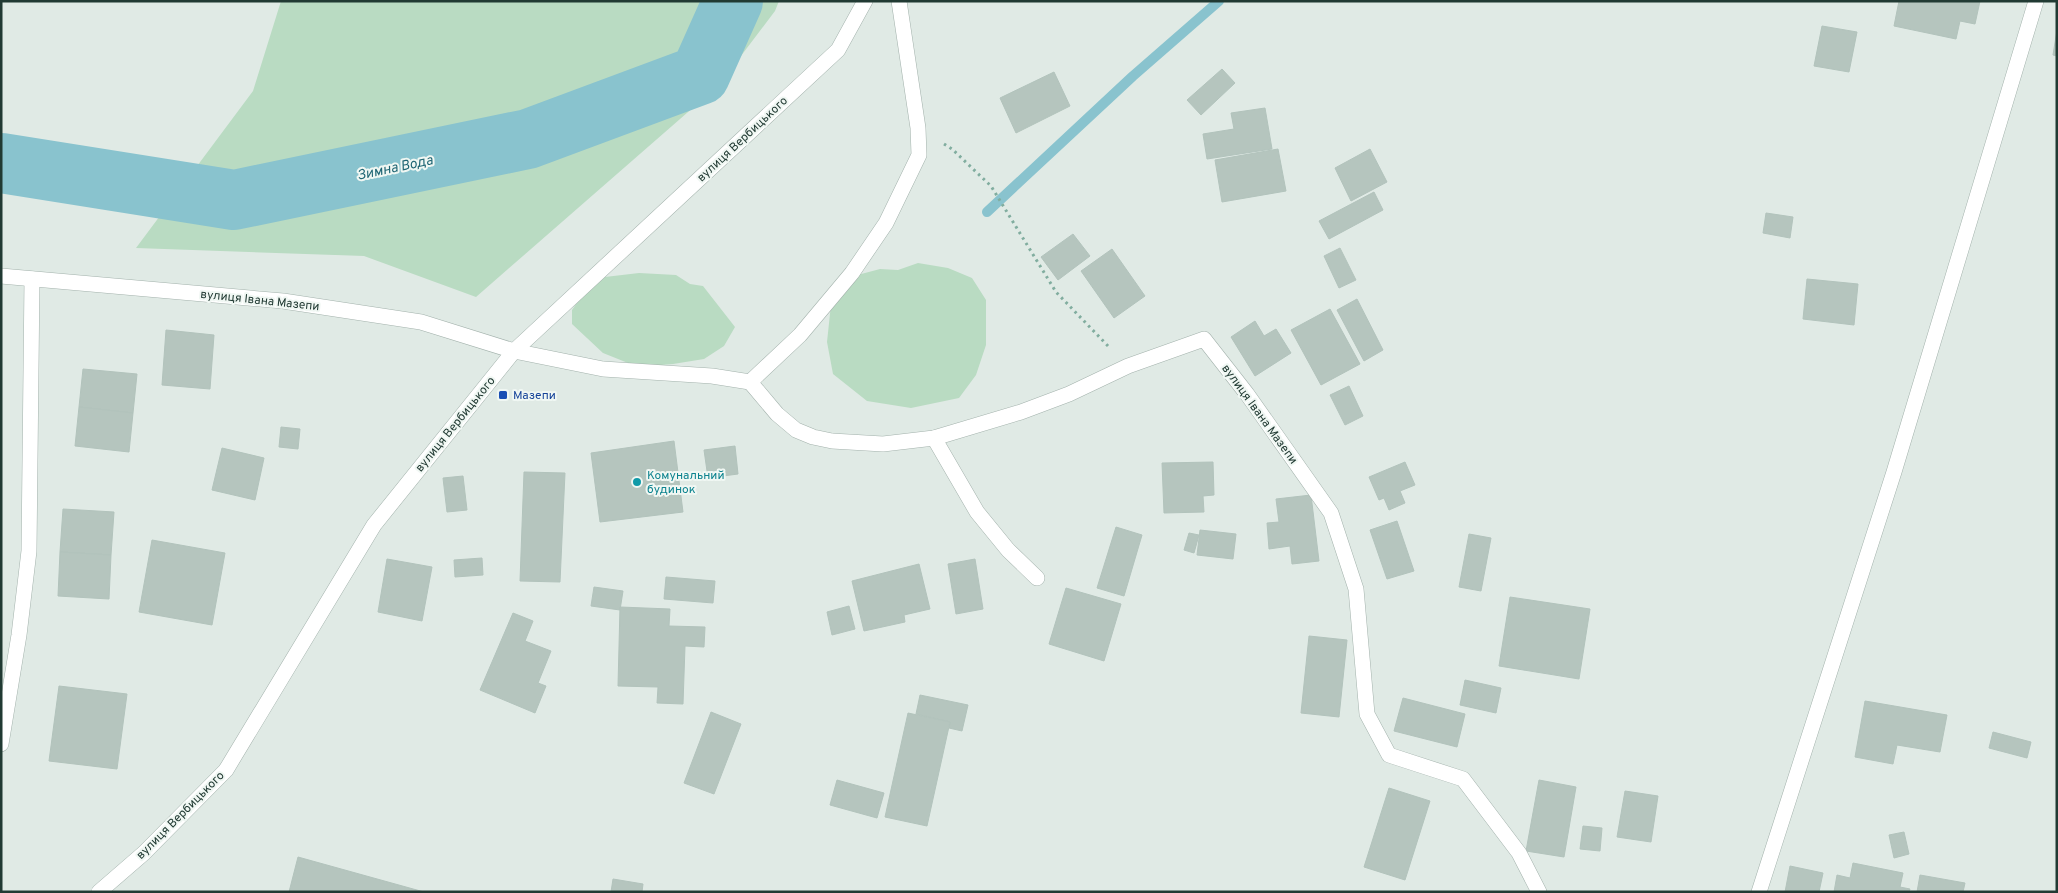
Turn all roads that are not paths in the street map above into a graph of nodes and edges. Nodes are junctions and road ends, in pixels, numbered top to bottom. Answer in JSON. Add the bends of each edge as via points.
{"nodes":[{"id":1,"x":866,"y":1,"type":"edge"},
{"id":2,"x":899,"y":1,"type":"edge"},
{"id":3,"x":2036,"y":1,"type":"edge"},
{"id":4,"x":1,"y":276,"type":"edge"},
{"id":5,"x":32,"y":279,"type":"junction"},
{"id":6,"x":514,"y":351,"type":"junction"},
{"id":7,"x":750,"y":382,"type":"junction"},
{"id":8,"x":934,"y":438,"type":"junction"},
{"id":9,"x":1037,"y":578,"type":"dead end"},
{"id":10,"x":1,"y":744,"type":"edge"},
{"id":11,"x":99,"y":892,"type":"edge"},
{"id":12,"x":1540,"y":892,"type":"edge"},
{"id":13,"x":1758,"y":892,"type":"edge"}],
"edges":[{"from":1,"to":6,"type":"street","name":"вулиця Вербицького","via":[[838,50]]},
{"from":2,"to":7,"type":"street","via":[[919,155],[886,223],[852,273],[800,335]]},
{"from":3,"to":13,"type":"street","via":[[1894,472]]},
{"from":4,"to":5,"type":"street","name":"вулиця Івана Мазепи"},
{"from":5,"to":6,"type":"street","name":"вулиця Івана Мазепи","via":[[283,301],[422,322]]},
{"from":5,"to":10,"type":"street","via":[[28,551],[19,635]]},
{"from":6,"to":7,"type":"street","name":"вулиця Івана Мазепи","via":[[603,368]]},
{"from":6,"to":11,"type":"street","name":"вулиця Вербицького","via":[[374,525],[226,770],[144,853]]},
{"from":7,"to":8,"type":"street","name":"вулиця Івана Мазепи","via":[[777,414],[796,430],[813,437],[882,444]]},
{"from":8,"to":9,"type":"street","via":[[978,512],[1008,550]]},
{"from":8,"to":12,"type":"street","name":"вулиця Івана Мазепи","via":[[1021,412],[1128,366],[1204,339],[1331,514],[1356,589],[1367,714],[1389,755],[1463,779],[1519,853]]}]}
